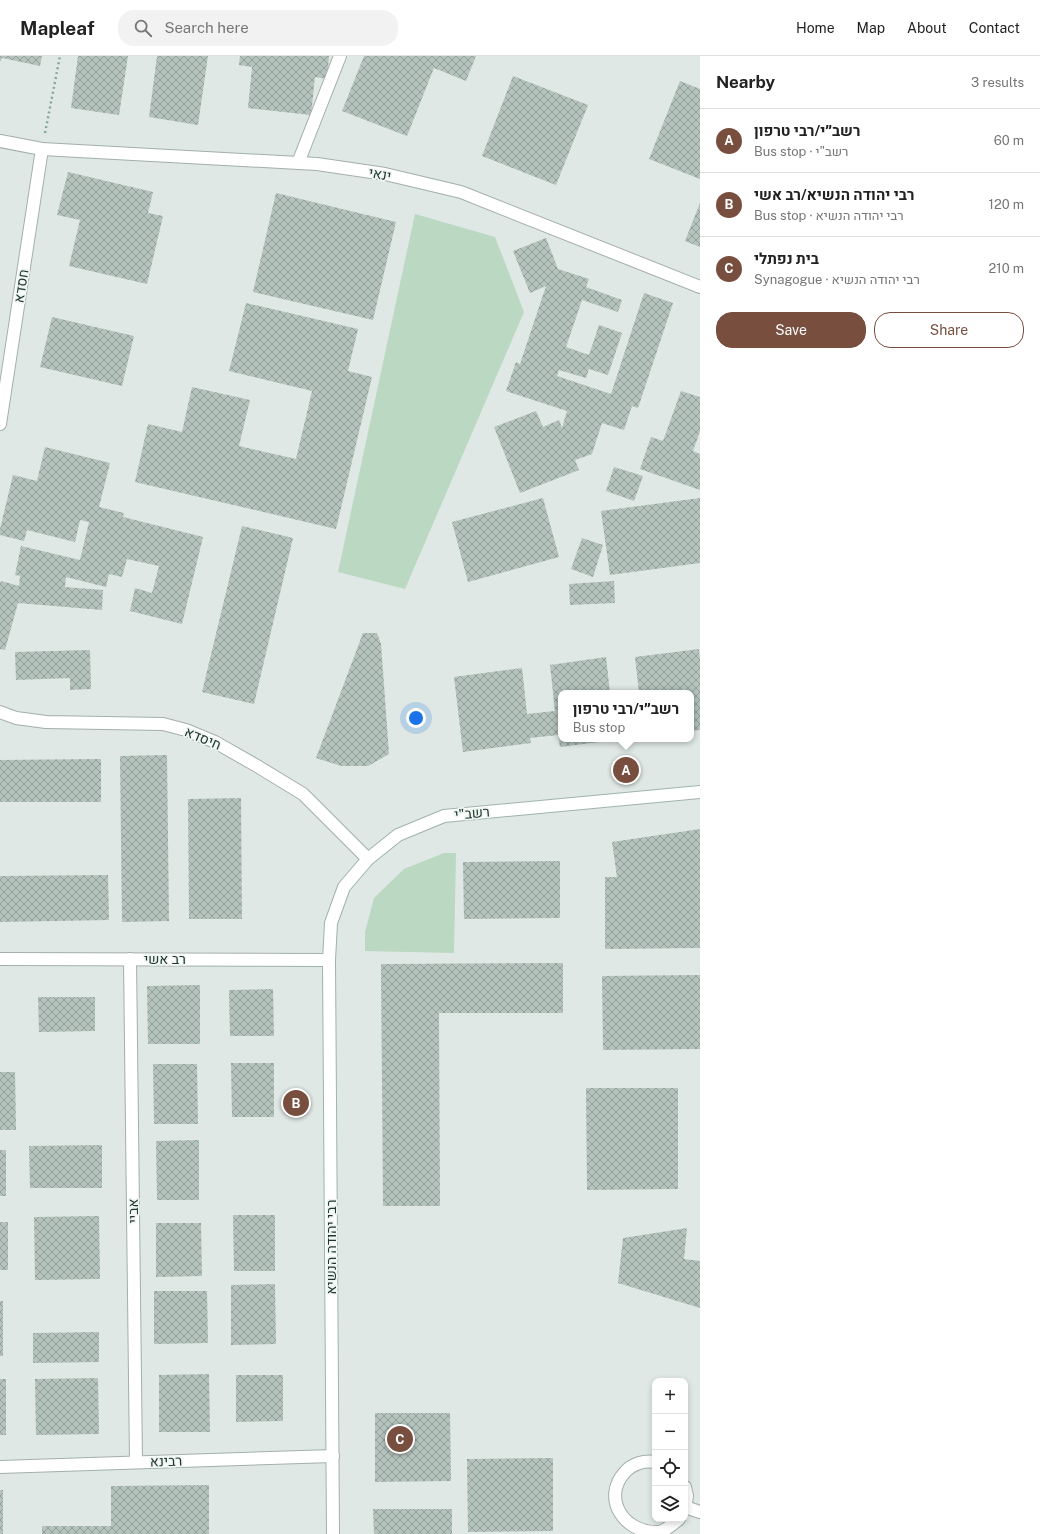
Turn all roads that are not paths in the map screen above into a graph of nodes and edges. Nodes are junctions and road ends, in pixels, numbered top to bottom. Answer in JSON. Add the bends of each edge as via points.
{"nodes":[{"id":1,"x":340,"y":56,"type":"edge"},
{"id":2,"x":0,"y":141,"type":"edge"},
{"id":3,"x":42,"y":149,"type":"junction"},
{"id":4,"x":298,"y":163,"type":"junction"},
{"id":5,"x":700,"y":287,"type":"edge"},
{"id":6,"x":0,"y":424,"type":"edge"},
{"id":7,"x":0,"y":712,"type":"edge"},
{"id":8,"x":700,"y":792,"type":"edge"},
{"id":9,"x":368,"y":859,"type":"junction"},
{"id":10,"x":0,"y":958,"type":"edge"},
{"id":11,"x":130,"y":959,"type":"junction"},
{"id":12,"x":329,"y":960,"type":"junction"},
{"id":13,"x":333,"y":1456,"type":"junction"},
{"id":14,"x":136,"y":1462,"type":"junction"},
{"id":15,"x":652,"y":1462,"type":"edge"},
{"id":16,"x":0,"y":1467,"type":"edge"},
{"id":17,"x":688,"y":1509,"type":"edge"},
{"id":18,"x":700,"y":1512,"type":"edge"},
{"id":19,"x":676,"y":1522,"type":"edge"},
{"id":20,"x":333,"y":1534,"type":"edge"}],
"edges":[{"from":1,"to":4,"type":"street"},
{"from":2,"to":3,"type":"street","name":"ינאי"},
{"from":3,"to":4,"type":"street","name":"ינאי"},
{"from":3,"to":6,"type":"street","name":"חסדא"},
{"from":4,"to":5,"type":"street","name":"ינאי","via":[[385,174],[461,192]]},
{"from":7,"to":9,"type":"street","name":"חיסדא","via":[[16,718],[46,722],[163,724],[186,730],[215,742],[303,794]]},
{"from":8,"to":9,"type":"street","name":"רשב\"י","via":[[444,816],[398,835]]},
{"from":9,"to":12,"type":"street","name":"רשב\"י","via":[[344,887],[332,923]]},
{"from":10,"to":11,"type":"street","name":"רב אשי"},
{"from":11,"to":12,"type":"street","name":"רב אשי"},
{"from":11,"to":14,"type":"street","name":"אביי"},
{"from":12,"to":13,"type":"street","name":"רבי יהודה הנשיא"},
{"from":13,"to":14,"type":"street","name":"רבינא"},
{"from":13,"to":20,"type":"street","name":"רבי יהודה הנשיא"},
{"from":14,"to":16,"type":"street","name":"רבינא"},
{"from":15,"to":19,"type":"street","via":[[638,1463],[620,1477],[615,1489],[618,1513],[635,1530],[647,1533],[659,1532]]},
{"from":17,"to":18,"type":"street"}]}
